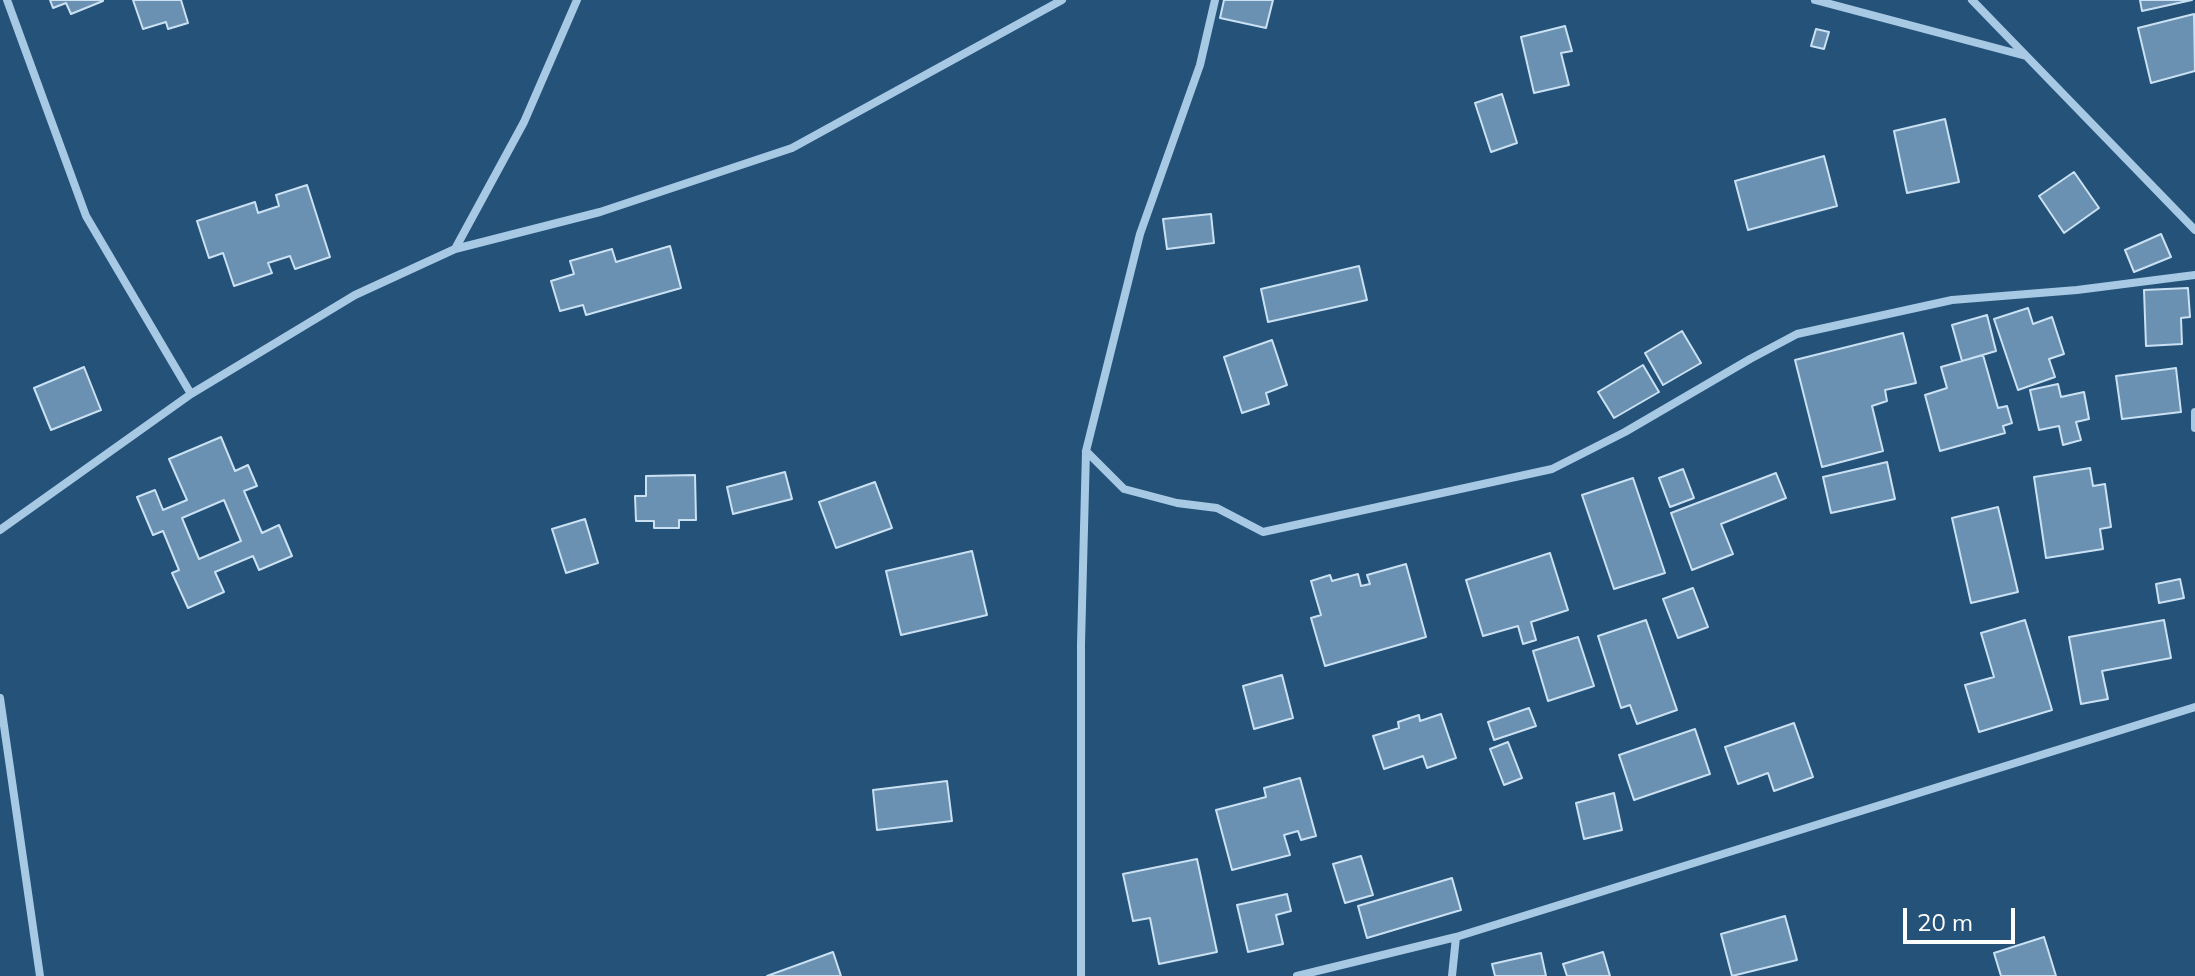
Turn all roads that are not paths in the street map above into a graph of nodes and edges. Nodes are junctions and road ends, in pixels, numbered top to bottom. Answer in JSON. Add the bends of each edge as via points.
{"nodes":[{"id":1,"x":7,"y":0,"type":"edge"},
{"id":2,"x":577,"y":0,"type":"edge"},
{"id":3,"x":1062,"y":0,"type":"edge"},
{"id":4,"x":1215,"y":0,"type":"edge"},
{"id":5,"x":1815,"y":0,"type":"edge"},
{"id":6,"x":1972,"y":0,"type":"edge"},
{"id":7,"x":2027,"y":57,"type":"junction"},
{"id":8,"x":2195,"y":230,"type":"edge"},
{"id":9,"x":455,"y":249,"type":"junction"},
{"id":10,"x":2195,"y":275,"type":"edge"},
{"id":11,"x":191,"y":394,"type":"junction"},
{"id":12,"x":2195,"y":412,"type":"edge"},
{"id":13,"x":2195,"y":428,"type":"edge"},
{"id":14,"x":1086,"y":451,"type":"junction"},
{"id":15,"x":0,"y":530,"type":"edge"},
{"id":16,"x":0,"y":698,"type":"edge"},
{"id":17,"x":2195,"y":707,"type":"edge"},
{"id":18,"x":1456,"y":937,"type":"junction"},
{"id":19,"x":40,"y":976,"type":"edge"},
{"id":20,"x":1081,"y":976,"type":"edge"},
{"id":21,"x":1297,"y":976,"type":"edge"},
{"id":22,"x":1452,"y":976,"type":"edge"}],
"edges":[{"from":1,"to":11,"type":"street","via":[[86,216]]},
{"from":2,"to":9,"type":"street","via":[[524,122]]},
{"from":3,"to":9,"type":"street","via":[[792,148],[600,212]]},
{"from":4,"to":14,"type":"street","via":[[1200,65],[1140,234]]},
{"from":5,"to":7,"type":"street"},
{"from":6,"to":7,"type":"street"},
{"from":7,"to":8,"type":"street"},
{"from":9,"to":11,"type":"street","via":[[355,295]]},
{"from":10,"to":14,"type":"street","via":[[1952,300],[1797,334],[1552,469],[1263,532],[1217,508],[1124,489]]},
{"from":11,"to":15,"type":"street"},
{"from":12,"to":13,"type":"street"},
{"from":14,"to":20,"type":"street"},
{"from":16,"to":19,"type":"street"},
{"from":17,"to":18,"type":"street"},
{"from":18,"to":21,"type":"street"},
{"from":18,"to":22,"type":"street"}]}
